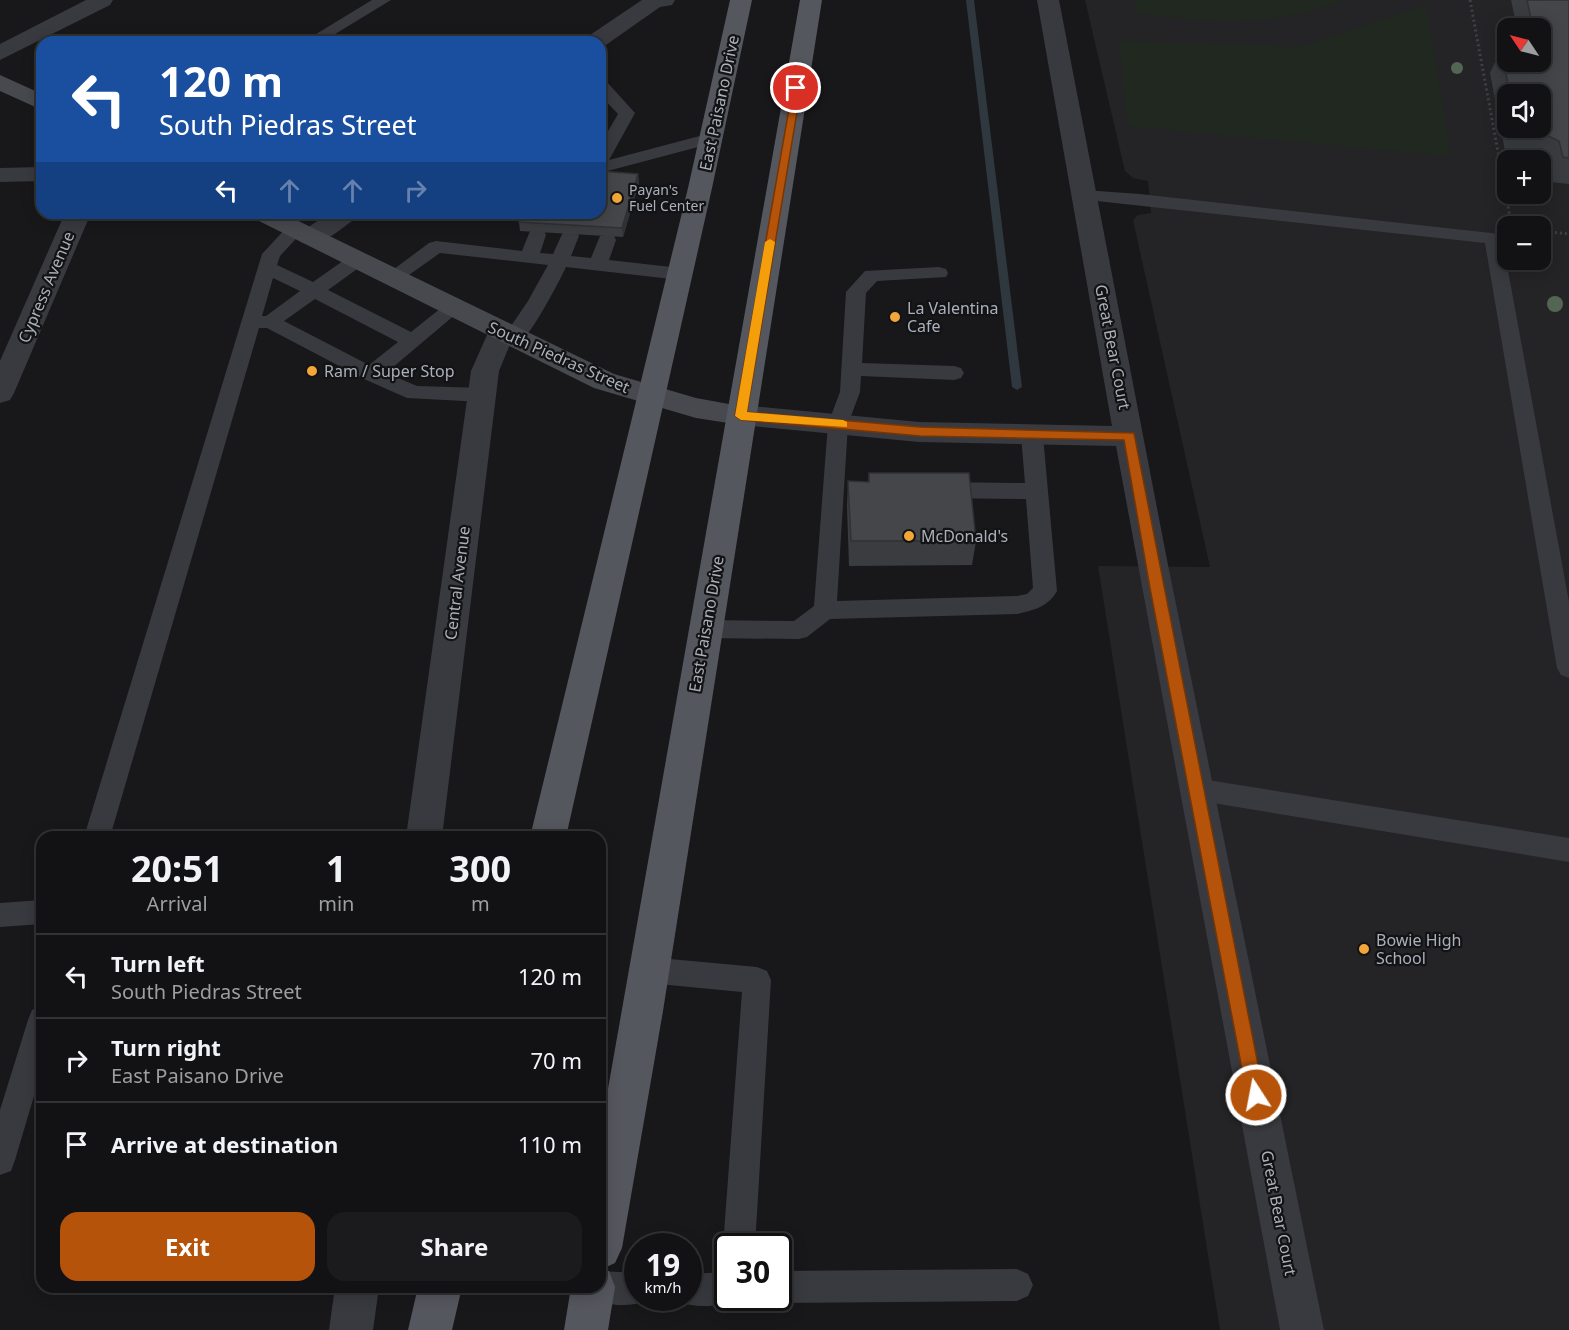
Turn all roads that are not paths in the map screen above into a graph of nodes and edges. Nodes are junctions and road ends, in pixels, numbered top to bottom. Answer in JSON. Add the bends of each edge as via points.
{"nodes":[{"id":1,"x":102,"y":0,"type":"edge"},
{"id":2,"x":383,"y":0,"type":"edge"},
{"id":3,"x":741,"y":0,"type":"edge"},
{"id":4,"x":811,"y":0,"type":"edge"},
{"id":5,"x":1048,"y":0,"type":"edge"},
{"id":6,"x":657,"y":1,"type":"edge"},
{"id":7,"x":321,"y":36,"type":"edge"},
{"id":8,"x":604,"y":36,"type":"edge"},
{"id":9,"x":0,"y":53,"type":"edge"},
{"id":10,"x":0,"y":82,"type":"edge"},
{"id":11,"x":606,"y":91,"type":"edge"},
{"id":12,"x":36,"y":100,"type":"edge"},
{"id":13,"x":711,"y":138,"type":"junction"},
{"id":14,"x":606,"y":150,"type":"edge"},
{"id":15,"x":606,"y":167,"type":"edge"},
{"id":16,"x":606,"y":170,"type":"edge"},
{"id":17,"x":36,"y":174,"type":"edge"},
{"id":18,"x":0,"y":175,"type":"edge"},
{"id":19,"x":628,"y":178,"type":"edge"},
{"id":20,"x":1084,"y":195,"type":"junction"},
{"id":21,"x":75,"y":219,"type":"edge"},
{"id":22,"x":274,"y":219,"type":"edge"},
{"id":23,"x":334,"y":219,"type":"edge"},
{"id":24,"x":303,"y":234,"type":"junction"},
{"id":25,"x":537,"y":235,"type":"edge"},
{"id":26,"x":570,"y":236,"type":"edge"},
{"id":27,"x":607,"y":240,"type":"edge"},
{"id":28,"x":529,"y":256,"type":"junction"},
{"id":29,"x":561,"y":260,"type":"junction"},
{"id":30,"x":357,"y":261,"type":"junction"},
{"id":31,"x":598,"y":264,"type":"junction"},
{"id":32,"x":267,"y":267,"type":"junction"},
{"id":33,"x":680,"y":273,"type":"junction"},
{"id":34,"x":939,"y":273,"type":"dead end"},
{"id":35,"x":392,"y":278,"type":"junction"},
{"id":36,"x":314,"y":291,"type":"junction"},
{"id":37,"x":453,"y":308,"type":"junction"},
{"id":38,"x":261,"y":322,"type":"junction"},
{"id":39,"x":507,"y":335,"type":"junction"},
{"id":40,"x":411,"y":340,"type":"junction"},
{"id":41,"x":852,"y":369,"type":"junction"},
{"id":42,"x":954,"y":373,"type":"dead end"},
{"id":43,"x":372,"y":374,"type":"junction"},
{"id":44,"x":0,"y":393,"type":"edge"},
{"id":45,"x":482,"y":395,"type":"junction"},
{"id":46,"x":650,"y":396,"type":"junction"},
{"id":47,"x":741,"y":416,"type":"junction"},
{"id":48,"x":838,"y":424,"type":"junction"},
{"id":49,"x":1032,"y":436,"type":"junction"},
{"id":50,"x":1129,"y":436,"type":"junction"},
{"id":51,"x":832,"y":489,"type":"junction"},
{"id":52,"x":855,"y":489,"type":"edge"},
{"id":53,"x":912,"y":490,"type":"edge"},
{"id":54,"x":1037,"y":492,"type":"junction"},
{"id":55,"x":825,"y":610,"type":"junction"},
{"id":56,"x":705,"y":629,"type":"junction"},
{"id":57,"x":1569,"y":668,"type":"edge"},
{"id":58,"x":1195,"y":789,"type":"junction"},
{"id":59,"x":99,"y":831,"type":"edge"},
{"id":60,"x":425,"y":831,"type":"edge"},
{"id":61,"x":549,"y":831,"type":"edge"},
{"id":62,"x":1569,"y":850,"type":"edge"},
{"id":63,"x":36,"y":912,"type":"edge"},
{"id":64,"x":0,"y":915,"type":"edge"},
{"id":65,"x":648,"y":970,"type":"junction"},
{"id":66,"x":36,"y":1040,"type":"edge"},
{"id":67,"x":0,"y":1160,"type":"edge"},
{"id":68,"x":606,"y":1215,"type":"edge"},
{"id":69,"x":740,"y":1233,"type":"edge"},
{"id":70,"x":1017,"y":1285,"type":"dead end"},
{"id":71,"x":606,"y":1287,"type":"edge"},
{"id":72,"x":792,"y":1287,"type":"edge"},
{"id":73,"x":624,"y":1288,"type":"edge"},
{"id":74,"x":356,"y":1293,"type":"edge"},
{"id":75,"x":439,"y":1293,"type":"edge"},
{"id":76,"x":592,"y":1293,"type":"edge"},
{"id":77,"x":351,"y":1330,"type":"edge"},
{"id":78,"x":430,"y":1330,"type":"edge"},
{"id":79,"x":586,"y":1330,"type":"edge"},
{"id":80,"x":1302,"y":1330,"type":"edge"}],
"edges":[{"from":1,"to":9,"type":"street"},
{"from":2,"to":7,"type":"lane"},
{"from":3,"to":13,"type":"main road","name":"East Paisano Drive"},
{"from":4,"to":47,"type":"main road","name":"East Paisano Drive"},
{"from":5,"to":20,"type":"street","name":"Great Bear Court"},
{"from":6,"to":8,"type":"street"},
{"from":10,"to":12,"type":"main road"},
{"from":11,"to":14,"type":"lane","via":[[627,113]]},
{"from":13,"to":15,"type":"lane"},
{"from":13,"to":33,"type":"main road","name":"East Paisano Drive"},
{"from":16,"to":19,"type":"lane","via":[[630,172]]},
{"from":17,"to":18,"type":"street"},
{"from":20,"to":50,"type":"street","name":"Great Bear Court"},
{"from":20,"to":57,"type":"lane","via":[[1493,238]]},
{"from":21,"to":44,"type":"street","name":"Cypress Avenue"},
{"from":22,"to":24,"type":"main road","name":"South Piedras Street"},
{"from":23,"to":24,"type":"street"},
{"from":24,"to":30,"type":"main road","name":"South Piedras Street"},
{"from":24,"to":32,"type":"lane","via":[[271,254]]},
{"from":25,"to":28,"type":"lane"},
{"from":26,"to":29,"type":"lane"},
{"from":27,"to":31,"type":"lane"},
{"from":28,"to":29,"type":"lane"},
{"from":28,"to":35,"type":"lane","via":[[436,247]]},
{"from":29,"to":31,"type":"lane"},
{"from":29,"to":39,"type":"lane","via":[[533,311]]},
{"from":30,"to":35,"type":"main road","name":"South Piedras Street"},
{"from":30,"to":36,"type":"lane"},
{"from":31,"to":33,"type":"lane"},
{"from":32,"to":36,"type":"lane"},
{"from":32,"to":38,"type":"lane"},
{"from":33,"to":46,"type":"main road","name":"East Paisano Drive"},
{"from":34,"to":41,"type":"lane","via":[[872,275],[856,292]]},
{"from":35,"to":37,"type":"main road","name":"South Piedras Street"},
{"from":36,"to":38,"type":"lane"},
{"from":36,"to":40,"type":"lane","via":[[343,313]]},
{"from":37,"to":39,"type":"main road","name":"South Piedras Street"},
{"from":37,"to":40,"type":"lane"},
{"from":38,"to":43,"type":"lane","via":[[309,337]]},
{"from":38,"to":59,"type":"lane"},
{"from":39,"to":45,"type":"street","name":"Central Avenue","via":[[485,368]]},
{"from":39,"to":46,"type":"main road","name":"South Piedras Street","via":[[604,381]]},
{"from":40,"to":43,"type":"lane"},
{"from":41,"to":42,"type":"lane"},
{"from":41,"to":48,"type":"lane","via":[[850,392]]},
{"from":43,"to":45,"type":"lane","via":[[414,393]]},
{"from":45,"to":60,"type":"street","name":"Central Avenue"},
{"from":46,"to":47,"type":"main road","name":"South Piedras Street"},
{"from":46,"to":61,"type":"main road","name":"East Paisano Drive"},
{"from":47,"to":48,"type":"street","name":"South Piedras Street"},
{"from":47,"to":56,"type":"main road","name":"East Paisano Drive"},
{"from":48,"to":49,"type":"street","name":"South Piedras Street"},
{"from":48,"to":51,"type":"lane"},
{"from":49,"to":50,"type":"street","name":"South Piedras Street"},
{"from":49,"to":54,"type":"lane"},
{"from":50,"to":58,"type":"street","name":"Great Bear Court"},
{"from":51,"to":52,"type":"lane"},
{"from":51,"to":55,"type":"lane"},
{"from":53,"to":54,"type":"lane"},
{"from":54,"to":55,"type":"lane","via":[[1045,591],[1034,601],[1017,605]]},
{"from":55,"to":56,"type":"lane","via":[[800,630]]},
{"from":56,"to":65,"type":"main road","name":"East Paisano Drive"},
{"from":58,"to":62,"type":"lane"},
{"from":58,"to":80,"type":"street","name":"Great Bear Court"},
{"from":63,"to":64,"type":"lane"},
{"from":65,"to":68,"type":"main road","name":"East Paisano Drive"},
{"from":65,"to":69,"type":"lane","via":[[757,980]]},
{"from":66,"to":67,"type":"lane"},
{"from":70,"to":72,"type":"lane"},
{"from":71,"to":73,"type":"lane"},
{"from":74,"to":77,"type":"street"},
{"from":75,"to":78,"type":"main road"},
{"from":76,"to":79,"type":"main road"}]}
